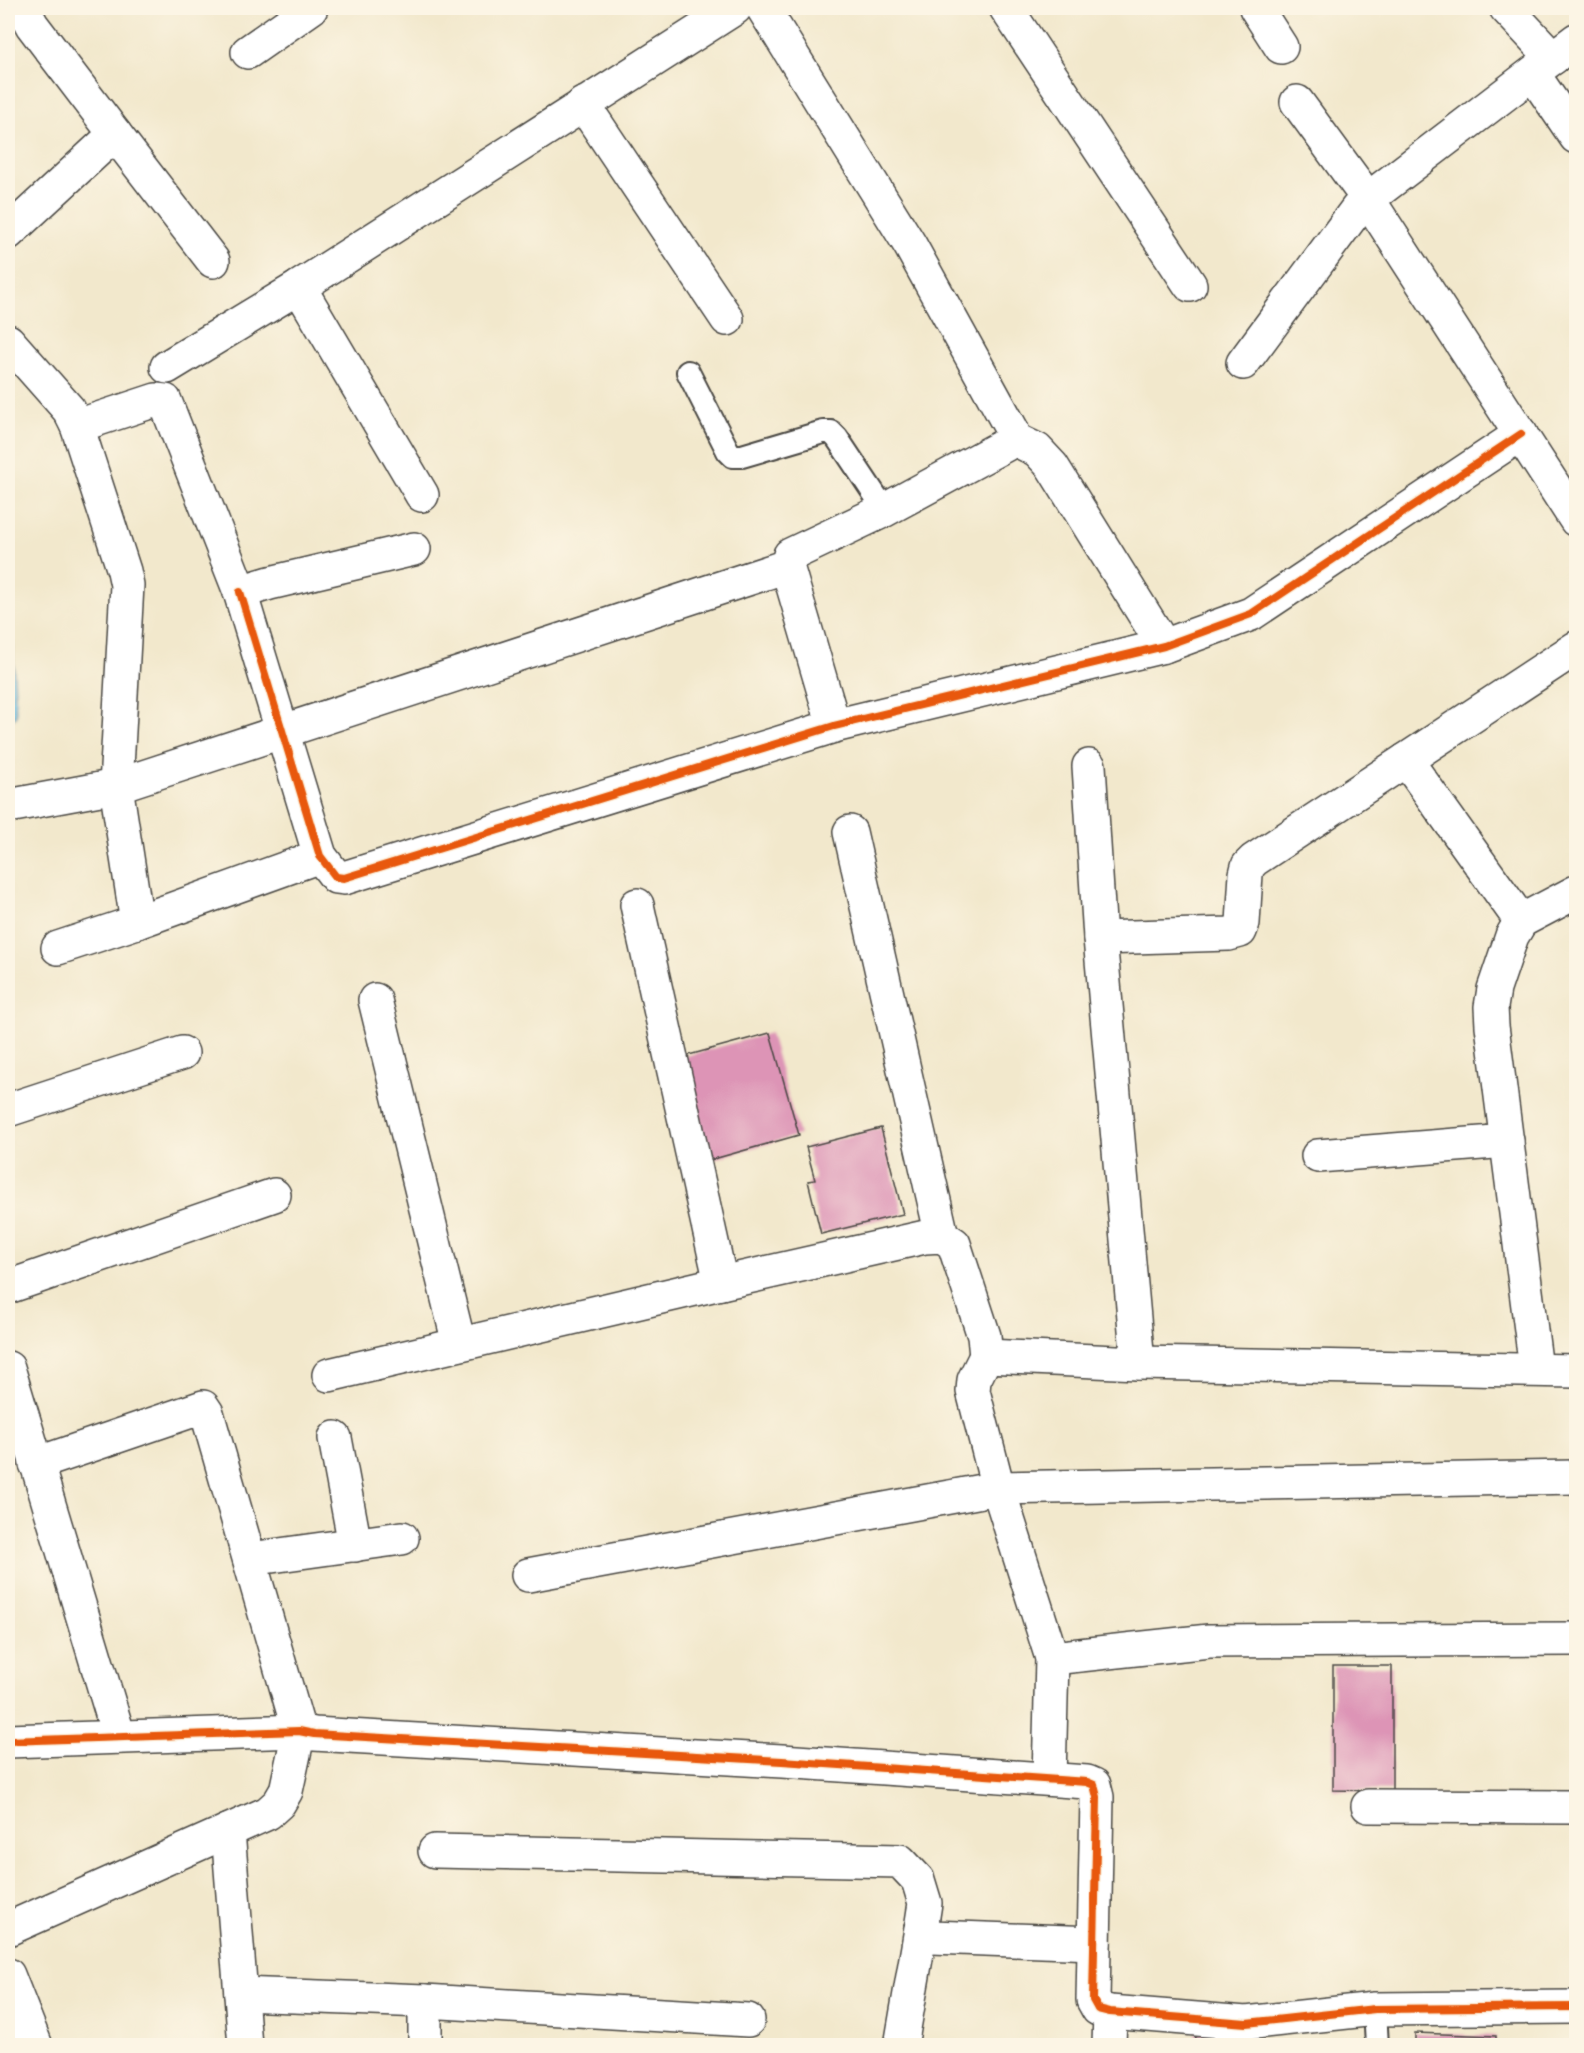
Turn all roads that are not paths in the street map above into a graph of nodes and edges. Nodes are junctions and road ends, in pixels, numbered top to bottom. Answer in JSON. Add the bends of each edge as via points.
{"nodes":[{"id":1,"x":22,"y":8,"type":"edge"},
{"id":2,"x":310,"y":8,"type":"edge"},
{"id":3,"x":735,"y":8,"type":"edge"},
{"id":4,"x":763,"y":8,"type":"edge"},
{"id":5,"x":1006,"y":8,"type":"edge"},
{"id":6,"x":1256,"y":8,"type":"edge"},
{"id":7,"x":1506,"y":8,"type":"edge"},
{"id":8,"x":1281,"y":47,"type":"dead end"},
{"id":9,"x":248,"y":52,"type":"dead end"},
{"id":10,"x":1554,"y":57,"type":"edge"},
{"id":11,"x":1297,"y":102,"type":"dead end"},
{"id":12,"x":583,"y":104,"type":"junction"},
{"id":13,"x":115,"y":134,"type":"junction"},
{"id":14,"x":1576,"y":137,"type":"edge"},
{"id":15,"x":1368,"y":199,"type":"junction"},
{"id":16,"x":8,"y":233,"type":"edge"},
{"id":17,"x":213,"y":261,"type":"dead end"},
{"id":18,"x":1190,"y":285,"type":"dead end"},
{"id":19,"x":299,"y":287,"type":"junction"},
{"id":20,"x":727,"y":319,"type":"dead end"},
{"id":21,"x":8,"y":341,"type":"edge"},
{"id":22,"x":1243,"y":363,"type":"dead end"},
{"id":23,"x":167,"y":367,"type":"dead end"},
{"id":24,"x":688,"y":372,"type":"dead end"},
{"id":25,"x":77,"y":426,"type":"junction"},
{"id":26,"x":1521,"y":434,"type":"junction"},
{"id":27,"x":1012,"y":438,"type":"junction"},
{"id":28,"x":422,"y":495,"type":"dead end"},
{"id":29,"x":885,"y":510,"type":"junction"},
{"id":30,"x":1576,"y":520,"type":"edge"},
{"id":31,"x":414,"y":549,"type":"dead end"},
{"id":32,"x":787,"y":566,"type":"junction"},
{"id":33,"x":240,"y":592,"type":"junction"},
{"id":34,"x":1164,"y":646,"type":"junction"},
{"id":35,"x":1576,"y":648,"type":"edge"},
{"id":36,"x":834,"y":726,"type":"junction"},
{"id":37,"x":283,"y":732,"type":"junction"},
{"id":38,"x":1406,"y":760,"type":"junction"},
{"id":39,"x":1089,"y":766,"type":"dead end"},
{"id":40,"x":116,"y":786,"type":"junction"},
{"id":41,"x":8,"y":806,"type":"edge"},
{"id":42,"x":850,"y":832,"type":"dead end"},
{"id":43,"x":320,"y":856,"type":"junction"},
{"id":44,"x":1576,"y":892,"type":"edge"},
{"id":45,"x":637,"y":904,"type":"dead end"},
{"id":46,"x":1521,"y":921,"type":"junction"},
{"id":47,"x":137,"y":922,"type":"junction"},
{"id":48,"x":1100,"y":938,"type":"junction"},
{"id":49,"x":58,"y":948,"type":"dead end"},
{"id":50,"x":375,"y":1000,"type":"dead end"},
{"id":51,"x":182,"y":1053,"type":"dead end"},
{"id":52,"x":8,"y":1110,"type":"edge"},
{"id":53,"x":1507,"y":1141,"type":"junction"},
{"id":54,"x":1318,"y":1156,"type":"dead end"},
{"id":55,"x":274,"y":1195,"type":"dead end"},
{"id":56,"x":942,"y":1236,"type":"junction"},
{"id":57,"x":721,"y":1283,"type":"junction"},
{"id":58,"x":8,"y":1287,"type":"edge"},
{"id":59,"x":459,"y":1344,"type":"junction"},
{"id":60,"x":986,"y":1356,"type":"junction"},
{"id":61,"x":1138,"y":1363,"type":"junction"},
{"id":62,"x":8,"y":1368,"type":"edge"},
{"id":63,"x":1536,"y":1369,"type":"junction"},
{"id":64,"x":1576,"y":1371,"type":"edge"},
{"id":65,"x":328,"y":1375,"type":"dead end"},
{"id":66,"x":334,"y":1438,"type":"dead end"},
{"id":67,"x":36,"y":1464,"type":"junction"},
{"id":68,"x":1576,"y":1477,"type":"edge"},
{"id":69,"x":998,"y":1488,"type":"junction"},
{"id":70,"x":402,"y":1538,"type":"dead end"},
{"id":71,"x":355,"y":1545,"type":"junction"},
{"id":72,"x":250,"y":1559,"type":"junction"},
{"id":73,"x":528,"y":1575,"type":"dead end"},
{"id":74,"x":1576,"y":1639,"type":"edge"},
{"id":75,"x":1052,"y":1658,"type":"junction"},
{"id":76,"x":299,"y":1731,"type":"junction"},
{"id":77,"x":119,"y":1737,"type":"junction"},
{"id":78,"x":8,"y":1741,"type":"edge"},
{"id":79,"x":1049,"y":1779,"type":"junction"},
{"id":80,"x":1368,"y":1806,"type":"dead end"},
{"id":81,"x":1576,"y":1807,"type":"edge"},
{"id":82,"x":228,"y":1831,"type":"junction"},
{"id":83,"x":435,"y":1851,"type":"dead end"},
{"id":84,"x":8,"y":1929,"type":"edge"},
{"id":85,"x":921,"y":1929,"type":"junction"},
{"id":86,"x":1094,"y":1943,"type":"junction"},
{"id":87,"x":8,"y":1976,"type":"edge"},
{"id":88,"x":241,"y":1994,"type":"junction"},
{"id":89,"x":425,"y":2001,"type":"junction"},
{"id":90,"x":1576,"y":2007,"type":"edge"},
{"id":91,"x":1375,"y":2008,"type":"junction"},
{"id":92,"x":1110,"y":2012,"type":"junction"},
{"id":93,"x":748,"y":2020,"type":"dead end"},
{"id":94,"x":36,"y":2046,"type":"edge"},
{"id":95,"x":245,"y":2046,"type":"edge"},
{"id":96,"x":424,"y":2046,"type":"edge"},
{"id":97,"x":901,"y":2046,"type":"edge"},
{"id":98,"x":1109,"y":2046,"type":"edge"},
{"id":99,"x":1377,"y":2046,"type":"edge"}],
"edges":[{"from":1,"to":13,"type":"street"},
{"from":2,"to":9,"type":"street"},
{"from":3,"to":12,"type":"street"},
{"from":4,"to":27,"type":"street","via":[[910,245],[1012,430]]},
{"from":5,"to":18,"type":"street"},
{"from":6,"to":8,"type":"street"},
{"from":7,"to":10,"type":"street"},
{"from":10,"to":14,"type":"street"},
{"from":10,"to":15,"type":"street"},
{"from":11,"to":15,"type":"street"},
{"from":12,"to":19,"type":"street"},
{"from":12,"to":20,"type":"street"},
{"from":13,"to":16,"type":"street"},
{"from":13,"to":17,"type":"street"},
{"from":15,"to":22,"type":"street"},
{"from":15,"to":26,"type":"street"},
{"from":19,"to":23,"type":"street"},
{"from":19,"to":28,"type":"street"},
{"from":21,"to":25,"type":"street","via":[[69,410]]},
{"from":24,"to":29,"type":"lane","via":[[733,456],[831,432]]},
{"from":25,"to":33,"type":"street","via":[[156,400],[165,401]]},
{"from":25,"to":40,"type":"street","via":[[127,585]]},
{"from":26,"to":30,"type":"street"},
{"from":26,"to":34,"type":"street","via":[[1251,614]]},
{"from":27,"to":29,"type":"street"},
{"from":27,"to":34,"type":"street","via":[[1038,450],[1052,466]]},
{"from":29,"to":32,"type":"street","via":[[796,550]]},
{"from":31,"to":33,"type":"street"},
{"from":32,"to":36,"type":"street"},
{"from":32,"to":37,"type":"street"},
{"from":33,"to":37,"type":"street"},
{"from":34,"to":36,"type":"street"},
{"from":35,"to":38,"type":"street"},
{"from":36,"to":43,"type":"street","via":[[344,878],[336,877]]},
{"from":37,"to":40,"type":"street"},
{"from":37,"to":43,"type":"street"},
{"from":38,"to":46,"type":"street"},
{"from":38,"to":48,"type":"street","via":[[1248,866],[1240,931]]},
{"from":39,"to":48,"type":"street"},
{"from":40,"to":41,"type":"street"},
{"from":40,"to":47,"type":"street"},
{"from":42,"to":56,"type":"street"},
{"from":43,"to":47,"type":"street"},
{"from":44,"to":46,"type":"street"},
{"from":45,"to":57,"type":"street"},
{"from":46,"to":53,"type":"street","via":[[1512,936],[1491,1007]]},
{"from":47,"to":49,"type":"street"},
{"from":48,"to":61,"type":"street"},
{"from":50,"to":59,"type":"street"},
{"from":51,"to":52,"type":"street"},
{"from":53,"to":54,"type":"street"},
{"from":53,"to":63,"type":"street"},
{"from":55,"to":58,"type":"street"},
{"from":56,"to":57,"type":"street"},
{"from":56,"to":60,"type":"street","via":[[954,1244],[984,1336]]},
{"from":57,"to":59,"type":"street"},
{"from":59,"to":65,"type":"street"},
{"from":60,"to":61,"type":"street"},
{"from":60,"to":69,"type":"street","via":[[973,1391]]},
{"from":61,"to":63,"type":"street"},
{"from":62,"to":67,"type":"street"},
{"from":63,"to":64,"type":"street"},
{"from":66,"to":71,"type":"street"},
{"from":67,"to":72,"type":"street","via":[[203,1407]]},
{"from":67,"to":77,"type":"street"},
{"from":68,"to":69,"type":"street"},
{"from":69,"to":73,"type":"street"},
{"from":69,"to":75,"type":"street"},
{"from":70,"to":71,"type":"street"},
{"from":71,"to":72,"type":"street"},
{"from":72,"to":76,"type":"street"},
{"from":74,"to":75,"type":"street","via":[[1209,1641]]},
{"from":75,"to":79,"type":"street"},
{"from":76,"to":77,"type":"street"},
{"from":76,"to":79,"type":"street"},
{"from":76,"to":82,"type":"street","via":[[286,1791],[279,1803],[268,1813]]},
{"from":77,"to":78,"type":"street"},
{"from":79,"to":86,"type":"street","via":[[1094,1785]]},
{"from":80,"to":81,"type":"street"},
{"from":82,"to":84,"type":"street"},
{"from":82,"to":88,"type":"street"},
{"from":83,"to":85,"type":"street","via":[[900,1861],[918,1880],[925,1903]]},
{"from":85,"to":86,"type":"street","via":[[932,1937]]},
{"from":85,"to":97,"type":"street"},
{"from":86,"to":92,"type":"street","via":[[1094,2000],[1098,2009]]},
{"from":87,"to":94,"type":"street"},
{"from":88,"to":89,"type":"street"},
{"from":88,"to":95,"type":"street"},
{"from":89,"to":93,"type":"street"},
{"from":89,"to":96,"type":"street"},
{"from":90,"to":91,"type":"street"},
{"from":91,"to":92,"type":"street","via":[[1246,2023]]},
{"from":91,"to":99,"type":"lane"},
{"from":92,"to":98,"type":"street"}]}
